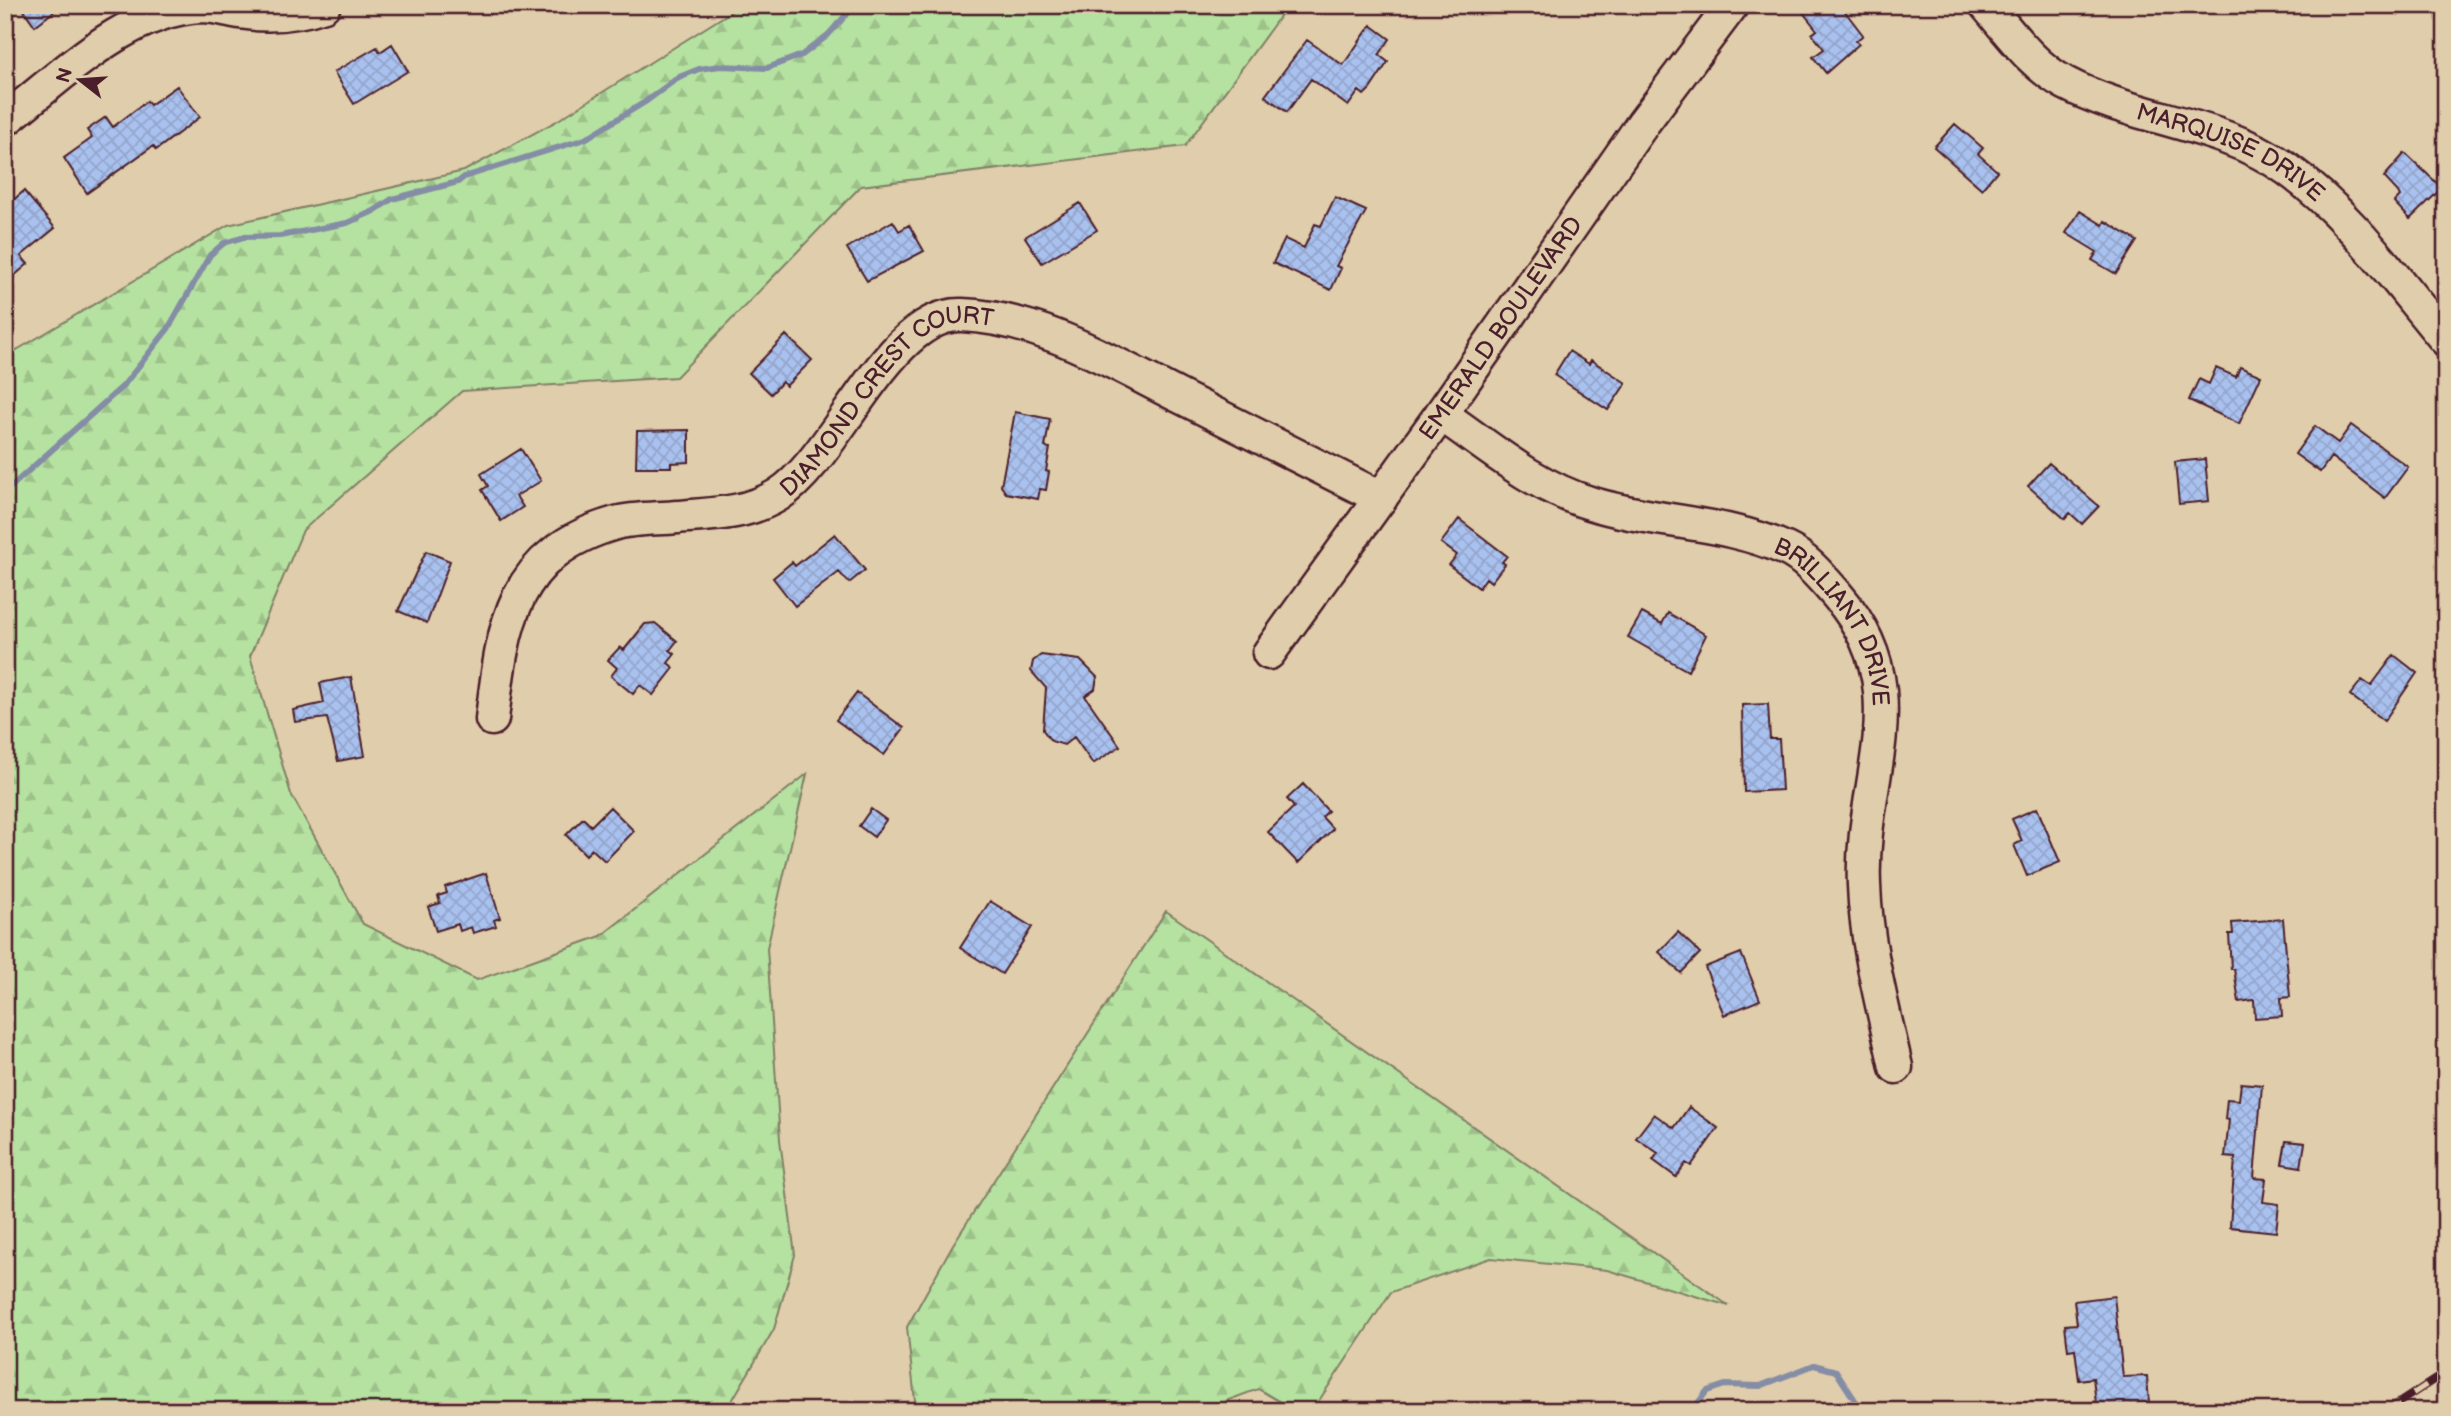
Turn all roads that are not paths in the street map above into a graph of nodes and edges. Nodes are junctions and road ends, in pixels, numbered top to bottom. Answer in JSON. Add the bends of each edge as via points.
{"nodes":[{"id":1,"x":324,"y":5,"type":"edge"},
{"id":2,"x":1732,"y":5,"type":"edge"},
{"id":3,"x":1986,"y":5,"type":"edge"},
{"id":4,"x":5,"y":120,"type":"edge"},
{"id":5,"x":2446,"y":340,"type":"edge"},
{"id":6,"x":1441,"y":414,"type":"junction"},
{"id":7,"x":1381,"y":498,"type":"junction"},
{"id":8,"x":1269,"y":653,"type":"dead end"},
{"id":9,"x":492,"y":719,"type":"dead end"},
{"id":10,"x":1896,"y":1067,"type":"dead end"}],
"edges":[{"from":1,"to":4,"type":"street","via":[[273,16],[206,6],[173,9],[141,20]]},
{"from":2,"to":6,"type":"street","name":"EMERALD BOULEVARD","via":[[1644,122]]},
{"from":3,"to":5,"type":"street","name":"MARQUISE DRIVE","via":[[2036,63],[2066,83],[2221,136],[2286,169],[2343,219]]},
{"from":6,"to":7,"type":"street","name":"EMERALD BOULEVARD"},
{"from":6,"to":10,"type":"street","name":"BRILLIANT DRIVE","via":[[1550,489],[1592,504],[1744,535],[1788,550],[1820,575],[1848,608],[1867,643],[1880,682],[1882,728],[1865,832],[1863,883],[1869,938]]},
{"from":7,"to":8,"type":"street","name":"EMERALD BOULEVARD"},
{"from":7,"to":9,"type":"street","name":"DIAMOND CREST COURT","via":[[1057,338],[1004,320],[958,315],[926,326],[897,348],[810,466],[779,495],[741,512],[618,523],[577,537],[540,563],[515,601],[500,643]]}]}
